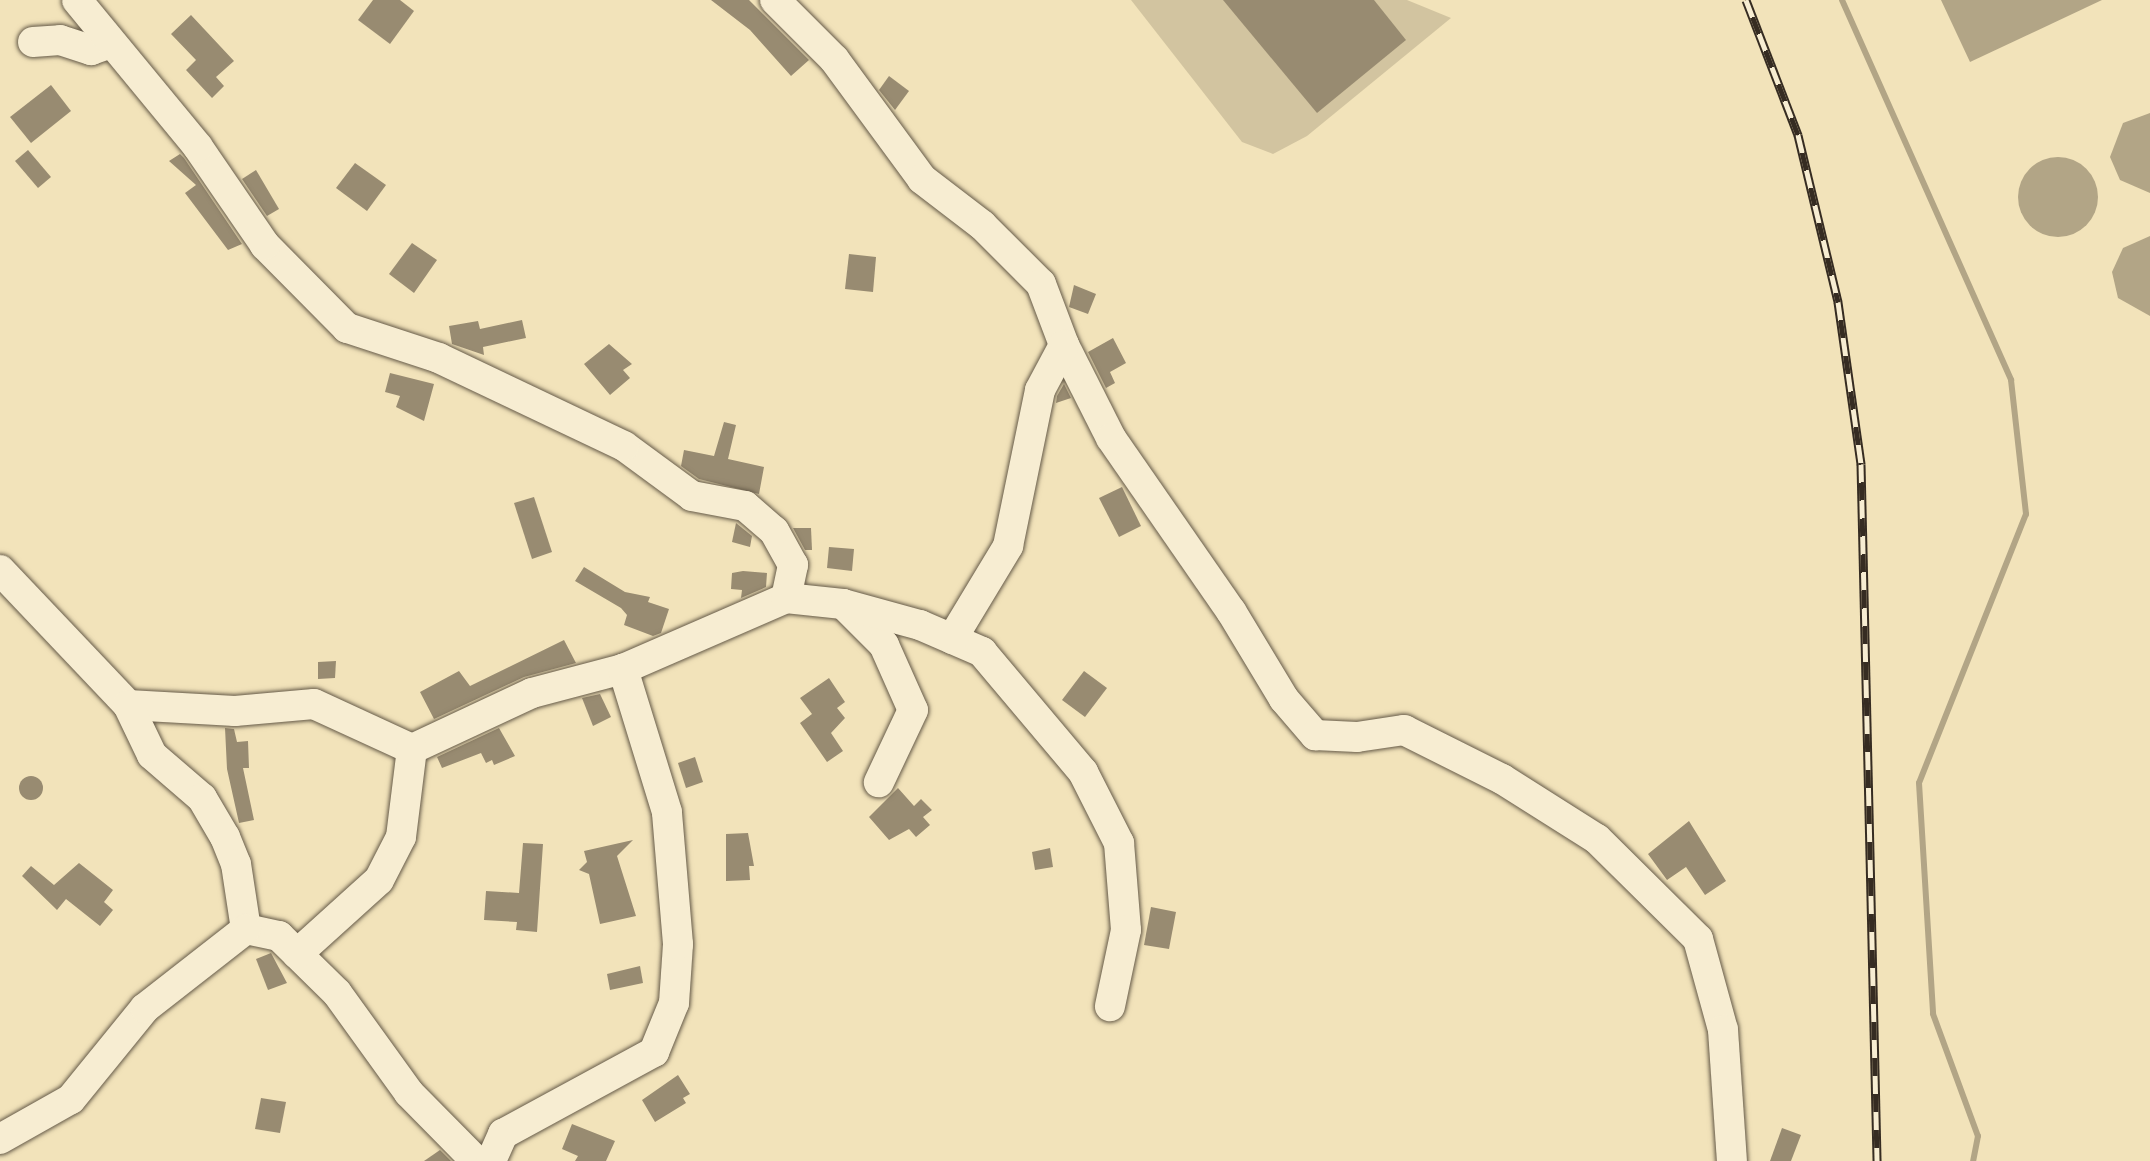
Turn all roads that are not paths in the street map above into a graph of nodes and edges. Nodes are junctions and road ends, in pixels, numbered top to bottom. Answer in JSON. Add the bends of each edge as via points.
{"nodes":[{"id":1,"x":77,"y":0,"type":"edge"},
{"id":2,"x":775,"y":0,"type":"edge"},
{"id":3,"x":33,"y":42,"type":"dead end"},
{"id":4,"x":111,"y":43,"type":"junction"},
{"id":5,"x":1064,"y":345,"type":"junction"},
{"id":6,"x":0,"y":570,"type":"edge"},
{"id":7,"x":786,"y":598,"type":"junction"},
{"id":8,"x":843,"y":604,"type":"junction"},
{"id":9,"x":952,"y":639,"type":"junction"},
{"id":10,"x":623,"y":669,"type":"junction"},
{"id":11,"x":128,"y":705,"type":"junction"},
{"id":12,"x":412,"y":749,"type":"junction"},
{"id":13,"x":879,"y":782,"type":"dead end"},
{"id":14,"x":246,"y":929,"type":"junction"},
{"id":15,"x":297,"y":954,"type":"junction"},
{"id":16,"x":1110,"y":1006,"type":"dead end"},
{"id":17,"x":0,"y":1139,"type":"edge"},
{"id":18,"x":476,"y":1161,"type":"edge"},
{"id":19,"x":491,"y":1161,"type":"edge"},
{"id":20,"x":1732,"y":1161,"type":"edge"}],
"edges":[{"from":1,"to":4,"type":"street"},
{"from":2,"to":5,"type":"street","via":[[834,59],[922,179],[982,225],[1041,284]]},
{"from":3,"to":4,"type":"street","via":[[60,40],[91,50]]},
{"from":4,"to":7,"type":"street","via":[[198,147],[265,245],[347,328],[439,358],[624,446],[692,496],[745,506],[774,531],[793,565]]},
{"from":5,"to":9,"type":"street","via":[[1040,390],[1008,546]]},
{"from":5,"to":20,"type":"street","via":[[1111,438],[1231,611],[1284,699],[1315,735],[1357,737],[1404,730],[1502,779],[1597,839],[1698,939],[1723,1030]]},
{"from":6,"to":11,"type":"street"},
{"from":7,"to":8,"type":"street"},
{"from":7,"to":10,"type":"street"},
{"from":8,"to":9,"type":"street"},
{"from":8,"to":13,"type":"street","via":[[884,645],[913,710]]},
{"from":9,"to":16,"type":"street","via":[[982,652],[1083,772],[1119,843],[1126,930]]},
{"from":10,"to":12,"type":"street","via":[[532,693]]},
{"from":10,"to":19,"type":"street","via":[[667,812],[678,944],[674,1003],[654,1052],[503,1134]]},
{"from":11,"to":12,"type":"street","via":[[235,711],[314,704]]},
{"from":11,"to":14,"type":"street","via":[[152,755],[202,798],[225,837],[236,864]]},
{"from":12,"to":15,"type":"street","via":[[401,837],[379,880]]},
{"from":14,"to":15,"type":"street","via":[[279,936]]},
{"from":14,"to":17,"type":"street","via":[[145,1008],[71,1099]]},
{"from":15,"to":18,"type":"street","via":[[337,993],[409,1093]]}]}
